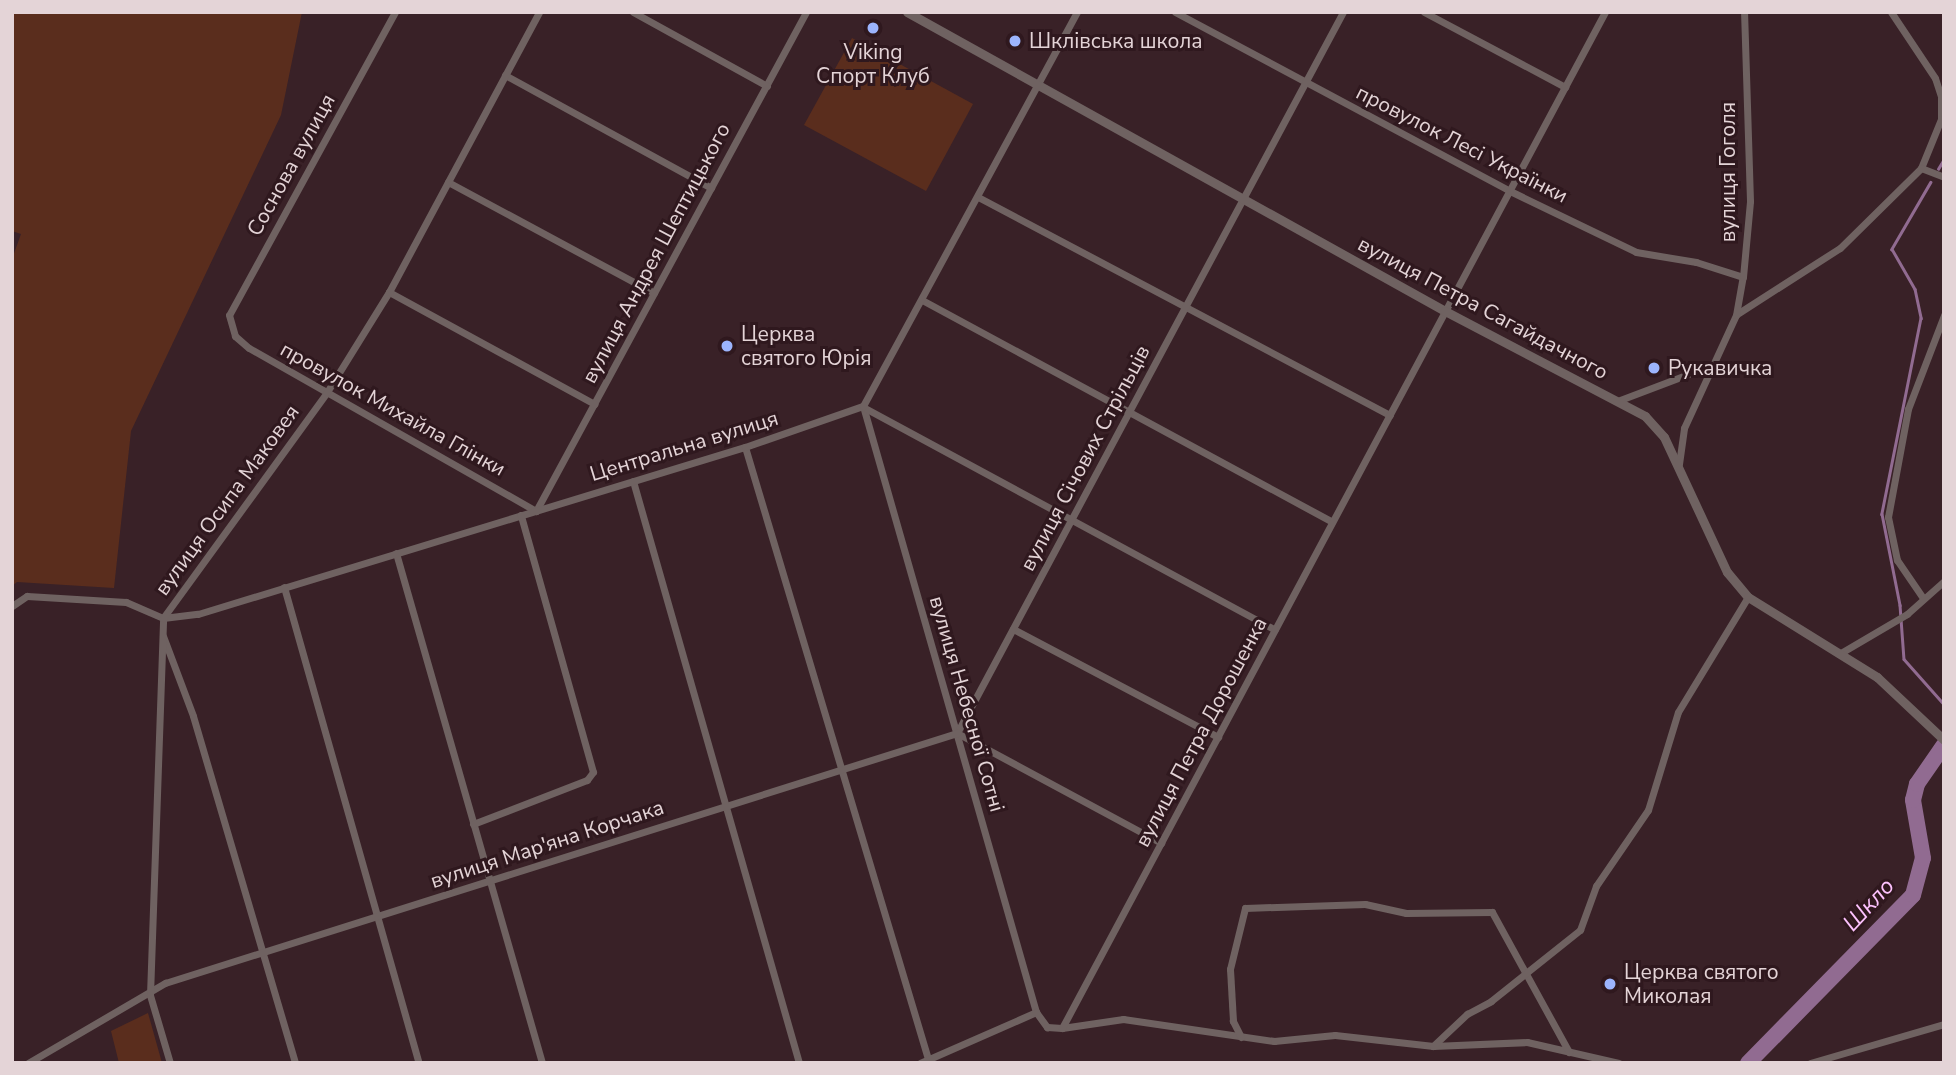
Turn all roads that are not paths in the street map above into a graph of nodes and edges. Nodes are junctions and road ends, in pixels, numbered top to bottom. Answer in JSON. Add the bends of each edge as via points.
{"nodes":[{"id":1,"x":395,"y":12,"type":"edge"},
{"id":2,"x":539,"y":12,"type":"edge"},
{"id":3,"x":632,"y":12,"type":"edge"},
{"id":4,"x":806,"y":12,"type":"edge"},
{"id":5,"x":907,"y":12,"type":"edge"},
{"id":6,"x":1077,"y":12,"type":"edge"},
{"id":7,"x":1175,"y":12,"type":"edge"},
{"id":8,"x":1343,"y":12,"type":"edge"},
{"id":9,"x":1424,"y":12,"type":"edge"},
{"id":10,"x":1605,"y":12,"type":"edge"},
{"id":11,"x":1744,"y":12,"type":"edge"},
{"id":12,"x":1891,"y":12,"type":"edge"},
{"id":13,"x":505,"y":75,"type":"junction"},
{"id":14,"x":1305,"y":82,"type":"junction"},
{"id":15,"x":1039,"y":85,"type":"junction"},
{"id":16,"x":767,"y":86,"type":"junction"},
{"id":17,"x":1565,"y":86,"type":"junction"},
{"id":18,"x":1921,"y":168,"type":"junction"},
{"id":19,"x":1944,"y":177,"type":"edge"},
{"id":20,"x":448,"y":181,"type":"junction"},
{"id":21,"x":711,"y":188,"type":"junction"},
{"id":22,"x":1510,"y":191,"type":"junction"},
{"id":23,"x":978,"y":197,"type":"junction"},
{"id":24,"x":1243,"y":199,"type":"junction"},
{"id":25,"x":1743,"y":277,"type":"junction"},
{"id":26,"x":388,"y":292,"type":"junction"},
{"id":27,"x":654,"y":293,"type":"junction"},
{"id":28,"x":922,"y":300,"type":"junction"},
{"id":29,"x":1185,"y":306,"type":"junction"},
{"id":30,"x":1445,"y":311,"type":"junction"},
{"id":31,"x":1736,"y":315,"type":"junction"},
{"id":32,"x":1944,"y":315,"type":"edge"},
{"id":33,"x":235,"y":336,"type":"joint"},
{"id":34,"x":1710,"y":366,"type":"junction"},
{"id":35,"x":327,"y":392,"type":"junction"},
{"id":36,"x":1620,"y":400,"type":"junction"},
{"id":37,"x":594,"y":404,"type":"junction"},
{"id":38,"x":863,"y":406,"type":"junction"},
{"id":39,"x":1129,"y":412,"type":"junction"},
{"id":40,"x":1390,"y":415,"type":"junction"},
{"id":41,"x":745,"y":447,"type":"junction"},
{"id":42,"x":1679,"y":464,"type":"junction"},
{"id":43,"x":633,"y":481,"type":"junction"},
{"id":44,"x":536,"y":510,"type":"junction"},
{"id":45,"x":521,"y":515,"type":"junction"},
{"id":46,"x":1071,"y":520,"type":"junction"},
{"id":47,"x":1332,"y":522,"type":"junction"},
{"id":48,"x":396,"y":553,"type":"junction"},
{"id":49,"x":1944,"y":581,"type":"edge"},
{"id":50,"x":284,"y":587,"type":"junction"},
{"id":51,"x":1748,"y":597,"type":"junction"},
{"id":52,"x":1923,"y":598,"type":"junction"},
{"id":53,"x":12,"y":606,"type":"edge"},
{"id":54,"x":163,"y":618,"type":"junction"},
{"id":55,"x":1013,"y":629,"type":"junction"},
{"id":56,"x":1275,"y":630,"type":"junction"},
{"id":57,"x":161,"y":632,"type":"junction"},
{"id":58,"x":1839,"y":654,"type":"junction"},
{"id":59,"x":957,"y":733,"type":"junction"},
{"id":60,"x":1218,"y":737,"type":"junction"},
{"id":61,"x":1944,"y":740,"type":"edge"},
{"id":62,"x":841,"y":769,"type":"junction"},
{"id":63,"x":726,"y":806,"type":"junction"},
{"id":64,"x":473,"y":824,"type":"junction"},
{"id":65,"x":1161,"y":843,"type":"junction"},
{"id":66,"x":490,"y":881,"type":"junction"},
{"id":67,"x":378,"y":916,"type":"junction"},
{"id":68,"x":263,"y":953,"type":"junction"},
{"id":69,"x":1525,"y":973,"type":"junction"},
{"id":70,"x":150,"y":995,"type":"junction"},
{"id":71,"x":1036,"y":1012,"type":"junction"},
{"id":72,"x":1944,"y":1024,"type":"edge"},
{"id":73,"x":1062,"y":1028,"type":"junction"},
{"id":74,"x":1241,"y":1037,"type":"junction"},
{"id":75,"x":1433,"y":1046,"type":"junction"},
{"id":76,"x":1569,"y":1052,"type":"junction"},
{"id":77,"x":924,"y":1061,"type":"edge"},
{"id":78,"x":28,"y":1063,"type":"edge"},
{"id":79,"x":170,"y":1063,"type":"edge"},
{"id":80,"x":295,"y":1063,"type":"edge"},
{"id":81,"x":419,"y":1063,"type":"edge"},
{"id":82,"x":541,"y":1063,"type":"edge"},
{"id":83,"x":799,"y":1063,"type":"edge"},
{"id":84,"x":1619,"y":1063,"type":"edge"},
{"id":85,"x":1810,"y":1063,"type":"edge"}],
"edges":[{"from":1,"to":33,"type":"street","name":"Соснова вулиця","via":[[229,315]]},
{"from":2,"to":13,"type":"street","name":"вулиця Осипа Маковея"},
{"from":3,"to":16,"type":"street"},
{"from":4,"to":16,"type":"street","name":"вулиця Андрея Шептицького"},
{"from":5,"to":15,"type":"street","name":"вулиця Петра Сагайдачного"},
{"from":6,"to":15,"type":"street"},
{"from":7,"to":14,"type":"street","name":"провулок Лесі Українки"},
{"from":8,"to":14,"type":"street","name":"вулиця Січових Стрільців"},
{"from":9,"to":17,"type":"street"},
{"from":10,"to":17,"type":"street","name":"вулиця Петра Дорошенка"},
{"from":11,"to":25,"type":"street","name":"вулиця Гоголя","via":[[1750,201]]},
{"from":12,"to":18,"type":"street","via":[[1936,78],[1941,97],[1941,120]]},
{"from":13,"to":20,"type":"street","name":"вулиця Осипа Маковея"},
{"from":13,"to":21,"type":"street"},
{"from":14,"to":22,"type":"street","name":"провулок Лесі Українки"},
{"from":14,"to":24,"type":"street","name":"вулиця Січових Стрільців"},
{"from":15,"to":23,"type":"street"},
{"from":15,"to":24,"type":"street","name":"вулиця Петра Сагайдачного"},
{"from":16,"to":21,"type":"street","name":"вулиця Андрея Шептицького"},
{"from":17,"to":22,"type":"street","name":"вулиця Петра Дорошенка"},
{"from":18,"to":19,"type":"street"},
{"from":18,"to":31,"type":"street","via":[[1840,248]]},
{"from":20,"to":26,"type":"street","name":"вулиця Осипа Маковея"},
{"from":20,"to":27,"type":"street"},
{"from":21,"to":27,"type":"street","name":"вулиця Андрея Шептицького"},
{"from":22,"to":25,"type":"street","name":"провулок Лесі Українки","via":[[1651,257],[1696,262]]},
{"from":22,"to":30,"type":"street","name":"вулиця Петра Дорошенка"},
{"from":23,"to":28,"type":"street"},
{"from":23,"to":29,"type":"street"},
{"from":24,"to":29,"type":"street","name":"вулиця Січових Стрільців"},
{"from":24,"to":30,"type":"street","name":"вулиця Петра Сагайдачного"},
{"from":25,"to":31,"type":"street","name":"вулиця Гоголя"},
{"from":26,"to":35,"type":"street","name":"вулиця Осипа Маковея"},
{"from":26,"to":37,"type":"street"},
{"from":27,"to":37,"type":"street","name":"вулиця Андрея Шептицького"},
{"from":28,"to":38,"type":"street"},
{"from":28,"to":39,"type":"street"},
{"from":29,"to":39,"type":"street","name":"вулиця Січових Стрільців"},
{"from":29,"to":40,"type":"street"},
{"from":30,"to":36,"type":"street","name":"вулиця Петра Сагайдачного"},
{"from":30,"to":40,"type":"street","name":"вулиця Петра Дорошенка"},
{"from":31,"to":34,"type":"street","name":"вулиця Гоголя"},
{"from":32,"to":52,"type":"street","via":[[1908,409],[1888,517],[1897,560]]},
{"from":33,"to":35,"type":"street","name":"провулок Михайла Глінки"},
{"from":34,"to":36,"type":"street"},
{"from":34,"to":42,"type":"street","name":"вулиця Гоголя","via":[[1684,428]]},
{"from":35,"to":44,"type":"street","name":"провулок Михайла Глінки"},
{"from":35,"to":54,"type":"street","name":"вулиця Осипа Маковея"},
{"from":36,"to":42,"type":"street","name":"вулиця Петра Сагайдачного","via":[[1664,437]]},
{"from":37,"to":44,"type":"street","name":"вулиця Андрея Шептицького"},
{"from":38,"to":41,"type":"street","name":"Центральна вулиця"},
{"from":38,"to":46,"type":"street"},
{"from":38,"to":59,"type":"street","name":"вулиця Небесної Сотні"},
{"from":39,"to":46,"type":"street","name":"вулиця Січових Стрільців"},
{"from":39,"to":47,"type":"street"},
{"from":40,"to":47,"type":"street","name":"вулиця Петра Дорошенка"},
{"from":41,"to":43,"type":"street","name":"Центральна вулиця"},
{"from":41,"to":62,"type":"street"},
{"from":42,"to":51,"type":"street","name":"вулиця Петра Сагайдачного","via":[[1727,572]]},
{"from":43,"to":44,"type":"street","name":"Центральна вулиця"},
{"from":43,"to":63,"type":"street"},
{"from":44,"to":45,"type":"street","name":"Центральна вулиця"},
{"from":45,"to":48,"type":"street","name":"Центральна вулиця"},
{"from":45,"to":64,"type":"street","via":[[593,772],[587,780]]},
{"from":46,"to":55,"type":"street","name":"вулиця Січових Стрільців"},
{"from":46,"to":56,"type":"street"},
{"from":47,"to":56,"type":"street","name":"вулиця Петра Дорошенка"},
{"from":48,"to":50,"type":"street","name":"Центральна вулиця"},
{"from":48,"to":64,"type":"street"},
{"from":49,"to":52,"type":"street"},
{"from":50,"to":54,"type":"street","name":"Центральна вулиця","via":[[198,614]]},
{"from":50,"to":67,"type":"street"},
{"from":51,"to":58,"type":"street","name":"вулиця Петра Сагайдачного"},
{"from":51,"to":69,"type":"street","via":[[1678,712],[1648,810],[1597,886],[1580,930]]},
{"from":52,"to":58,"type":"street","via":[[1894,623]]},
{"from":53,"to":54,"type":"street","via":[[27,596],[126,602]]},
{"from":54,"to":57,"type":"street","name":"вулиця Осипа Маковея"},
{"from":55,"to":59,"type":"street","name":"вулиця Січових Стрільців"},
{"from":55,"to":60,"type":"street"},
{"from":56,"to":60,"type":"street","name":"вулиця Петра Дорошенка"},
{"from":57,"to":68,"type":"street","via":[[193,716]]},
{"from":57,"to":70,"type":"street","name":"вулиця Осипа Маковея"},
{"from":58,"to":61,"type":"street","name":"вулиця Петра Сагайдачного","via":[[1877,677]]},
{"from":59,"to":62,"type":"street","name":"вулиця Мар'яна Корчака"},
{"from":59,"to":65,"type":"street"},
{"from":59,"to":71,"type":"street","name":"вулиця Небесної Сотні"},
{"from":60,"to":65,"type":"street","name":"вулиця Петра Дорошенка"},
{"from":62,"to":63,"type":"street","name":"вулиця Мар'яна Корчака"},
{"from":62,"to":77,"type":"street"},
{"from":63,"to":66,"type":"street","name":"вулиця Мар'яна Корчака"},
{"from":63,"to":83,"type":"street"},
{"from":64,"to":66,"type":"street"},
{"from":65,"to":73,"type":"street","name":"вулиця Петра Дорошенка"},
{"from":66,"to":67,"type":"street","name":"вулиця Мар'яна Корчака"},
{"from":66,"to":82,"type":"street"},
{"from":67,"to":68,"type":"street","name":"вулиця Мар'яна Корчака"},
{"from":67,"to":81,"type":"street"},
{"from":68,"to":70,"type":"street","name":"вулиця Мар'яна Корчака","via":[[165,983]]},
{"from":68,"to":80,"type":"street"},
{"from":69,"to":74,"type":"street","via":[[1492,912],[1406,913],[1365,904],[1245,908],[1230,970],[1233,1021]]},
{"from":69,"to":75,"type":"street","via":[[1467,1014]]},
{"from":69,"to":76,"type":"street"},
{"from":70,"to":78,"type":"street","name":"вулиця Мар'яна Корчака","via":[[59,1041]]},
{"from":70,"to":79,"type":"street","name":"вулиця Осипа Маковея"},
{"from":71,"to":73,"type":"street","via":[[1047,1027]]},
{"from":71,"to":77,"type":"street"},
{"from":72,"to":85,"type":"street"},
{"from":73,"to":74,"type":"street","via":[[1123,1019]]},
{"from":74,"to":75,"type":"street","via":[[1274,1041],[1335,1035]]},
{"from":75,"to":76,"type":"street","via":[[1508,1041]]},
{"from":76,"to":84,"type":"street"}]}
